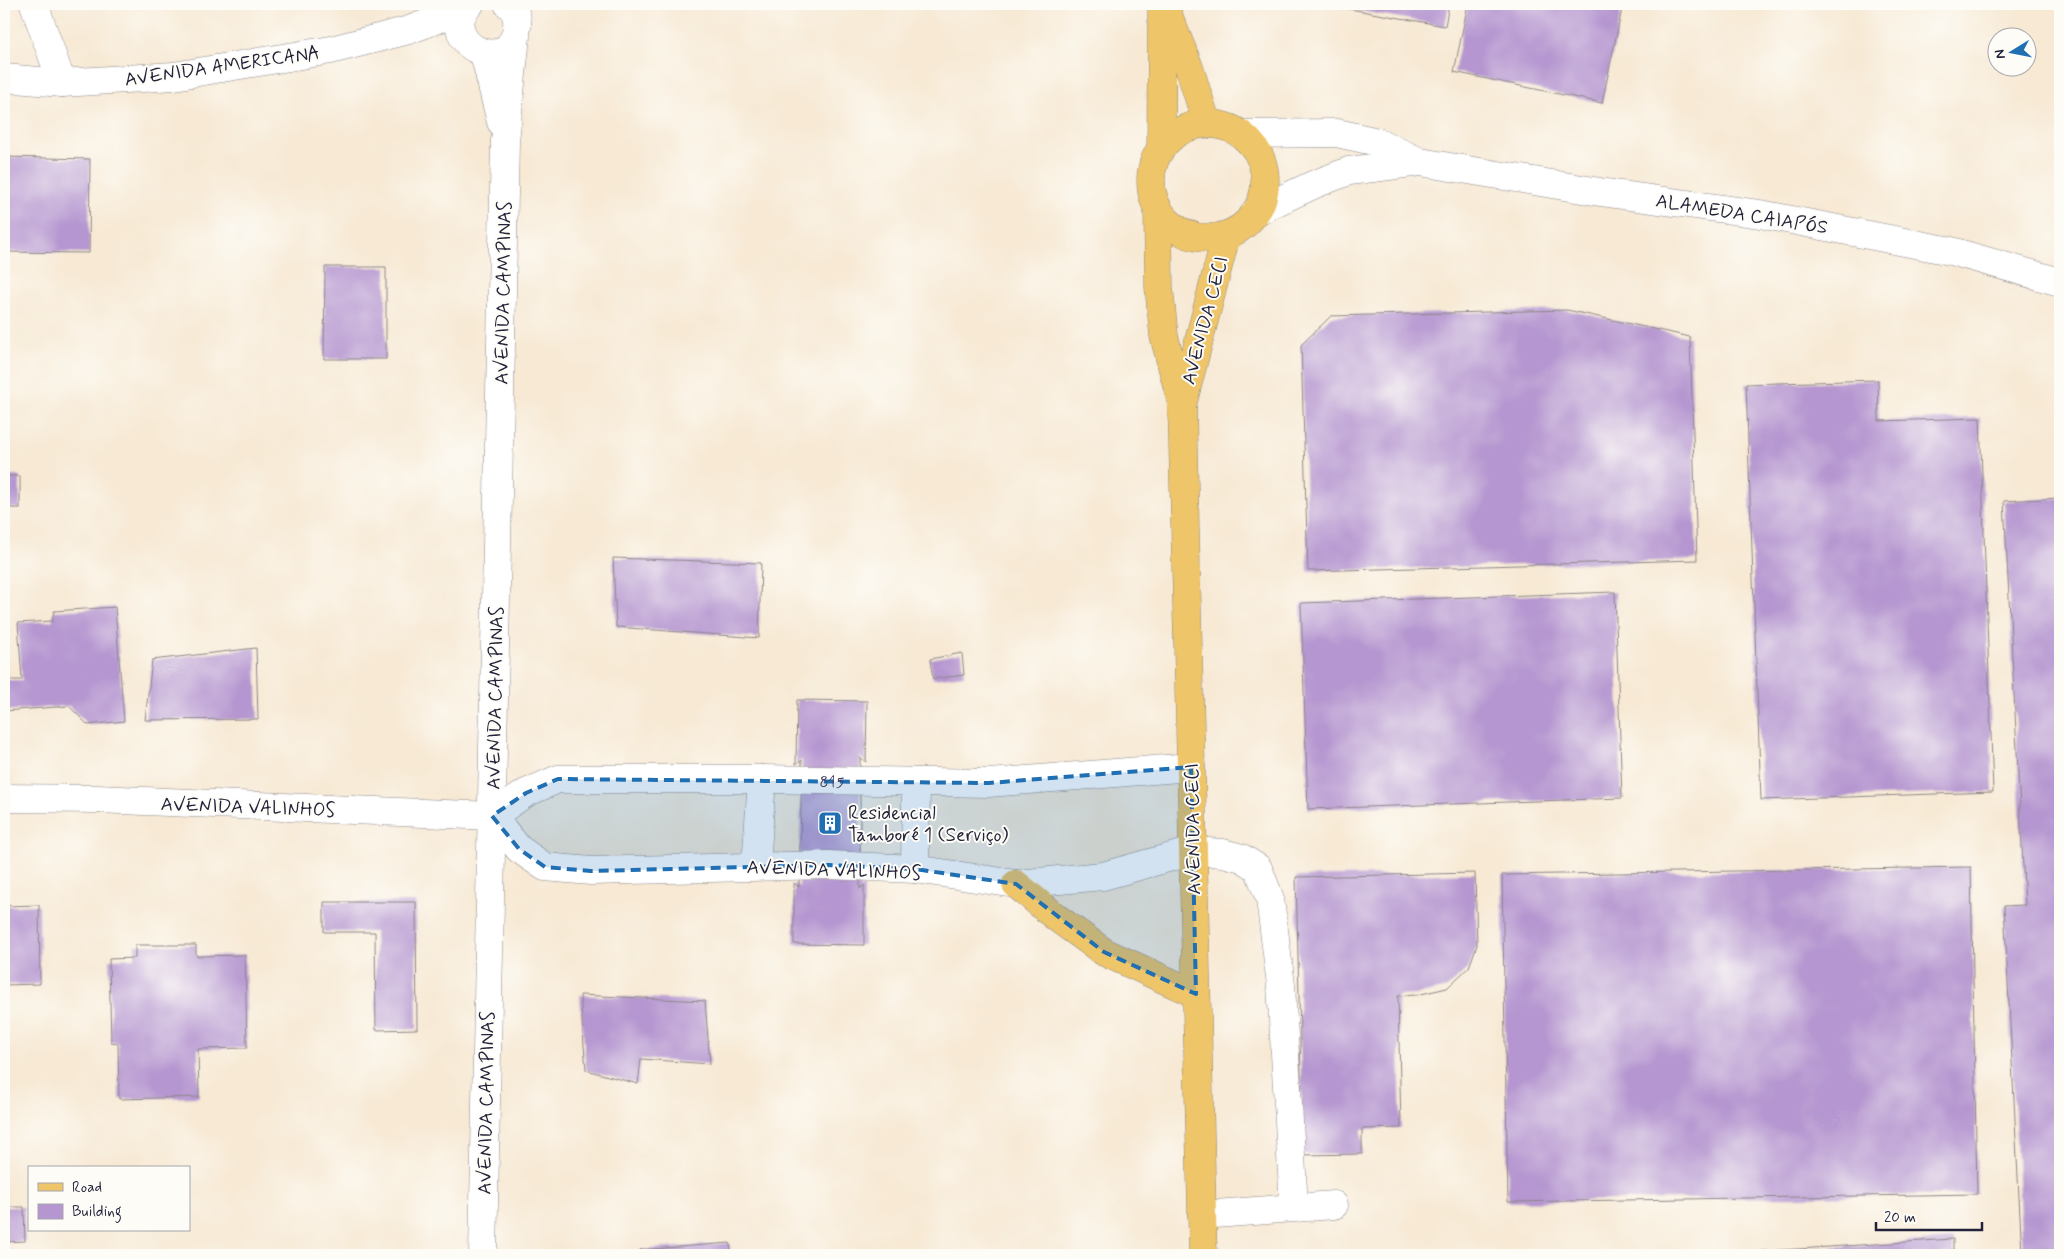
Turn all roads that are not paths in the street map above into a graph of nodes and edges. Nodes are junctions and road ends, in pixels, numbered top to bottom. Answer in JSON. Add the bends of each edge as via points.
{"nodes":[{"id":1,"x":34,"y":4,"type":"edge"},
{"id":2,"x":1163,"y":4,"type":"edge"},
{"id":3,"x":511,"y":5,"type":"edge"},
{"id":4,"x":467,"y":7,"type":"edge"},
{"id":5,"x":409,"y":30,"type":"junction"},
{"id":6,"x":516,"y":36,"type":"junction"},
{"id":7,"x":463,"y":37,"type":"junction"},
{"id":8,"x":484,"y":54,"type":"junction"},
{"id":9,"x":4,"y":78,"type":"edge"},
{"id":10,"x":62,"y":83,"type":"junction"},
{"id":11,"x":1207,"y":124,"type":"junction"},
{"id":12,"x":1240,"y":134,"type":"junction"},
{"id":13,"x":505,"y":141,"type":"junction"},
{"id":14,"x":1161,"y":149,"type":"junction"},
{"id":15,"x":1420,"y":162,"type":"junction"},
{"id":16,"x":1158,"y":210,"type":"junction"},
{"id":17,"x":1256,"y":212,"type":"junction"},
{"id":18,"x":1226,"y":236,"type":"junction"},
{"id":19,"x":2060,"y":282,"type":"edge"},
{"id":20,"x":1182,"y":404,"type":"junction"},
{"id":21,"x":1191,"y":767,"type":"junction"},
{"id":22,"x":762,"y":779,"type":"junction"},
{"id":23,"x":916,"y":782,"type":"junction"},
{"id":24,"x":4,"y":798,"type":"edge"},
{"id":25,"x":492,"y":816,"type":"junction"},
{"id":26,"x":1193,"y":851,"type":"junction"},
{"id":27,"x":756,"y":866,"type":"junction"},
{"id":28,"x":916,"y":870,"type":"junction"},
{"id":29,"x":1016,"y":884,"type":"junction"},
{"id":30,"x":1196,"y":994,"type":"junction"},
{"id":31,"x":1334,"y":1205,"type":"dead end"},
{"id":32,"x":1294,"y":1207,"type":"junction"},
{"id":33,"x":1202,"y":1215,"type":"junction"},
{"id":34,"x":483,"y":1255,"type":"edge"},
{"id":35,"x":1202,"y":1255,"type":"edge"}],
"edges":[{"from":1,"to":10,"type":"street"},
{"from":2,"to":11,"type":"main road","via":[[1189,67]]},
{"from":2,"to":14,"type":"main road"},
{"from":3,"to":6,"type":"street","name":"AVENIDA CAMPINAS","via":[[518,22]]},
{"from":4,"to":5,"type":"street","name":"AVENIDA AMERICANA"},
{"from":4,"to":7,"type":"street","via":[[460,23]]},
{"from":5,"to":7,"type":"street","name":"AVENIDA AMERICANA"},
{"from":5,"to":10,"type":"street","name":"AVENIDA AMERICANA","via":[[331,50],[174,76]]},
{"from":6,"to":8,"type":"street","via":[[508,47],[497,53]]},
{"from":6,"to":13,"type":"street","name":"AVENIDA CAMPINAS"},
{"from":7,"to":8,"type":"street","via":[[471,47]]},
{"from":8,"to":13,"type":"street","name":"AVENIDA CAMPINAS"},
{"from":9,"to":10,"type":"street","name":"AVENIDA AMERICANA"},
{"from":11,"to":12,"type":"main road","via":[[1220,125]]},
{"from":11,"to":14,"type":"main road","via":[[1173,136]]},
{"from":12,"to":15,"type":"street","name":"ALAMEDA CAIAPÓS","via":[[1337,133],[1378,142]]},
{"from":12,"to":17,"type":"main road","via":[[1255,150],[1264,170],[1264,192]]},
{"from":13,"to":25,"type":"street","name":"AVENIDA CAMPINAS"},
{"from":14,"to":16,"type":"main road","via":[[1151,179]]},
{"from":15,"to":17,"type":"street","name":"ALAMEDA CAIAPÓS","via":[[1349,171]]},
{"from":15,"to":19,"type":"street","name":"ALAMEDA CAIAPÓS","via":[[1760,214],[1950,250]]},
{"from":16,"to":18,"type":"main road","via":[[1170,225],[1188,235]]},
{"from":16,"to":20,"type":"main road","name":"AVENIDA CECI","via":[[1159,287],[1164,336]]},
{"from":17,"to":18,"type":"main road","via":[[1243,226]]},
{"from":18,"to":20,"type":"main road","name":"AVENIDA CECI"},
{"from":20,"to":21,"type":"main road","name":"AVENIDA CECI"},
{"from":21,"to":23,"type":"street","via":[[989,783]]},
{"from":21,"to":26,"type":"main road","name":"AVENIDA CECI"},
{"from":22,"to":23,"type":"street"},
{"from":22,"to":25,"type":"street","via":[[558,779],[526,793]]},
{"from":22,"to":27,"type":"street"},
{"from":23,"to":28,"type":"street"},
{"from":24,"to":25,"type":"street","name":"AVENIDA VALINHOS"},
{"from":25,"to":27,"type":"street","name":"AVENIDA VALINHOS","via":[[519,849],[545,867],[591,871]]},
{"from":25,"to":34,"type":"street","name":"AVENIDA CAMPINAS"},
{"from":26,"to":29,"type":"street","name":"AVENIDA VALINHOS","via":[[1103,876]]},
{"from":26,"to":30,"type":"main road","name":"AVENIDA CECI"},
{"from":26,"to":32,"type":"street","name":"AVENIDA VALINHOS","via":[[1223,853],[1242,858],[1258,868],[1270,900],[1281,985]]},
{"from":27,"to":28,"type":"street","name":"AVENIDA VALINHOS","via":[[829,865]]},
{"from":28,"to":29,"type":"street","name":"AVENIDA VALINHOS"},
{"from":29,"to":30,"type":"main road","via":[[1104,952]]},
{"from":30,"to":33,"type":"main road","name":"AVENIDA CECI"},
{"from":31,"to":32,"type":"street"},
{"from":32,"to":33,"type":"street"},
{"from":33,"to":35,"type":"main road","name":"AVENIDA CECI"}]}
